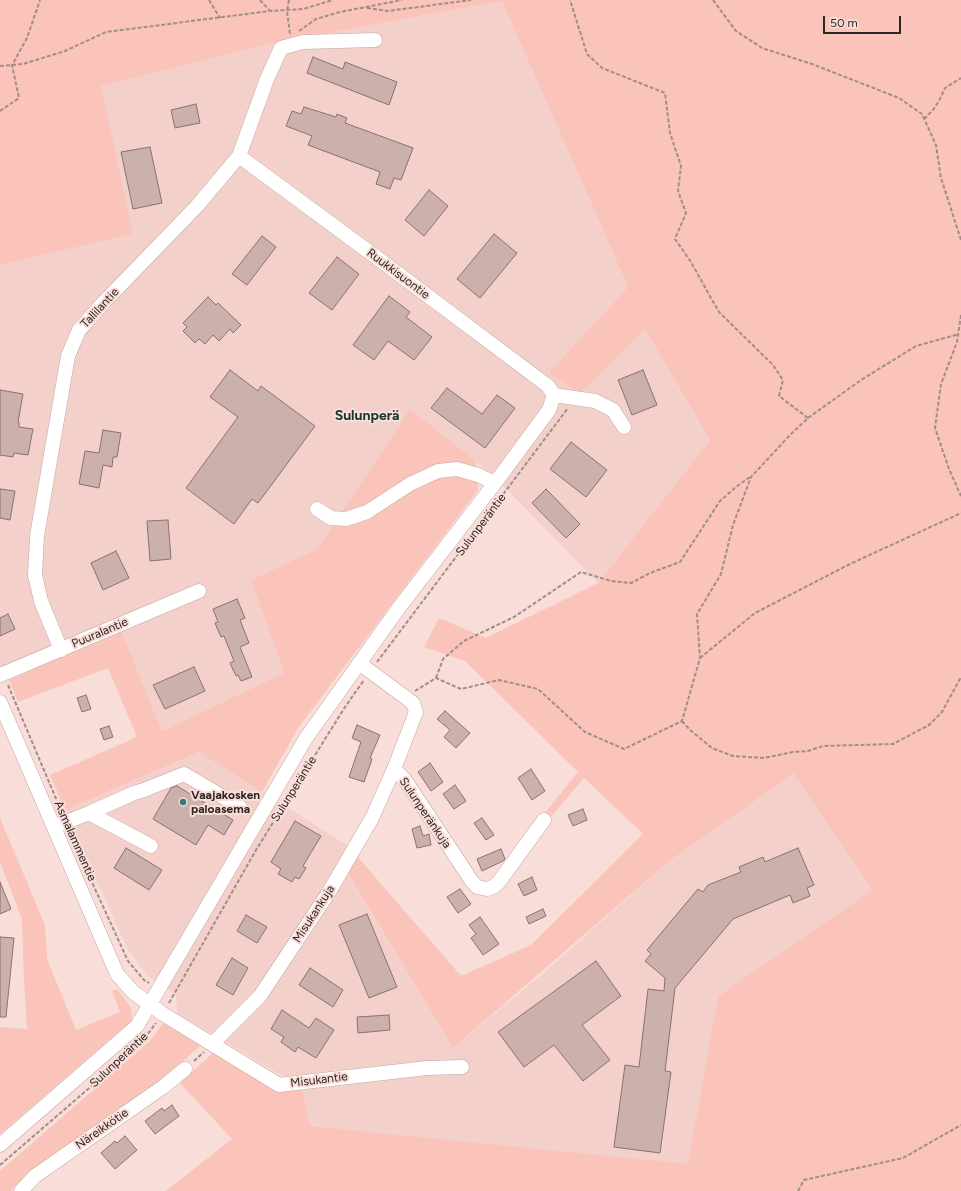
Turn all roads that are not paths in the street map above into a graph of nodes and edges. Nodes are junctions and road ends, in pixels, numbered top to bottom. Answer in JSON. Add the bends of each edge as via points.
{"nodes":[{"id":1,"x":375,"y":40,"type":"dead end"},
{"id":2,"x":240,"y":156,"type":"junction"},
{"id":3,"x":554,"y":395,"type":"junction"},
{"id":4,"x":624,"y":427,"type":"dead end"},
{"id":5,"x":495,"y":483,"type":"junction"},
{"id":6,"x":317,"y":509,"type":"dead end"},
{"id":7,"x":199,"y":591,"type":"dead end"},
{"id":8,"x":62,"y":650,"type":"junction"},
{"id":9,"x":365,"y":668,"type":"junction"},
{"id":10,"x":1,"y":675,"type":"edge"},
{"id":11,"x":2,"y":696,"type":"edge"},
{"id":12,"x":394,"y":769,"type":"junction"},
{"id":13,"x":240,"y":807,"type":"dead end"},
{"id":14,"x":90,"y":813,"type":"junction"},
{"id":15,"x":544,"y":820,"type":"dead end"},
{"id":16,"x":60,"y":825,"type":"junction"},
{"id":17,"x":151,"y":846,"type":"dead end"},
{"id":18,"x":150,"y":1005,"type":"junction"},
{"id":19,"x":212,"y":1044,"type":"junction"},
{"id":20,"x":462,"y":1066,"type":"dead end"},
{"id":21,"x":185,"y":1069,"type":"road end"},
{"id":22,"x":0,"y":1145,"type":"edge"},
{"id":23,"x":20,"y":1191,"type":"edge"}],
"edges":[{"from":1,"to":2,"type":"street","name":"Tallilantie","via":[[303,42],[281,48]]},
{"from":2,"to":3,"type":"street","name":"Ruukkisuontie","via":[[548,386]]},
{"from":2,"to":8,"type":"street","name":"Tallilantie","via":[[197,206],[79,330],[68,356],[37,536],[36,575],[41,601]]},
{"from":3,"to":4,"type":"street","via":[[595,401],[613,410]]},
{"from":3,"to":5,"type":"street","name":"Sulunperäntie","via":[[549,410]]},
{"from":5,"to":6,"type":"street","via":[[478,474],[457,469],[438,471],[410,484],[367,512],[346,519],[331,518]]},
{"from":5,"to":9,"type":"street","name":"Sulunperäntie","via":[[398,609]]},
{"from":7,"to":8,"type":"street","name":"Puuralantie"},
{"from":8,"to":10,"type":"street","name":"Puuralantie"},
{"from":9,"to":12,"type":"street","name":"Sulunperänkuja","via":[[413,703],[416,712]]},
{"from":9,"to":18,"type":"street","name":"Sulunperäntie","via":[[306,738]]},
{"from":11,"to":16,"type":"street","name":"Asmalammentie"},
{"from":12,"to":15,"type":"street","name":"Sulunperänkuja","via":[[405,780],[470,880],[478,887],[487,889],[498,883]]},
{"from":12,"to":19,"type":"street","name":"Misukankuja","via":[[372,818],[316,912],[260,996]]},
{"from":13,"to":14,"type":"street","via":[[184,774]]},
{"from":14,"to":16,"type":"street"},
{"from":14,"to":17,"type":"street"},
{"from":16,"to":18,"type":"street","name":"Asmalammentie","via":[[117,974],[133,992]]},
{"from":18,"to":19,"type":"street","name":"Misukantie"},
{"from":18,"to":22,"type":"street","name":"Sulunperäntie","via":[[137,1026]]},
{"from":19,"to":20,"type":"street","name":"Misukantie","via":[[280,1085]]},
{"from":21,"to":23,"type":"street","name":"Näreikkötie","via":[[35,1176]]}]}
